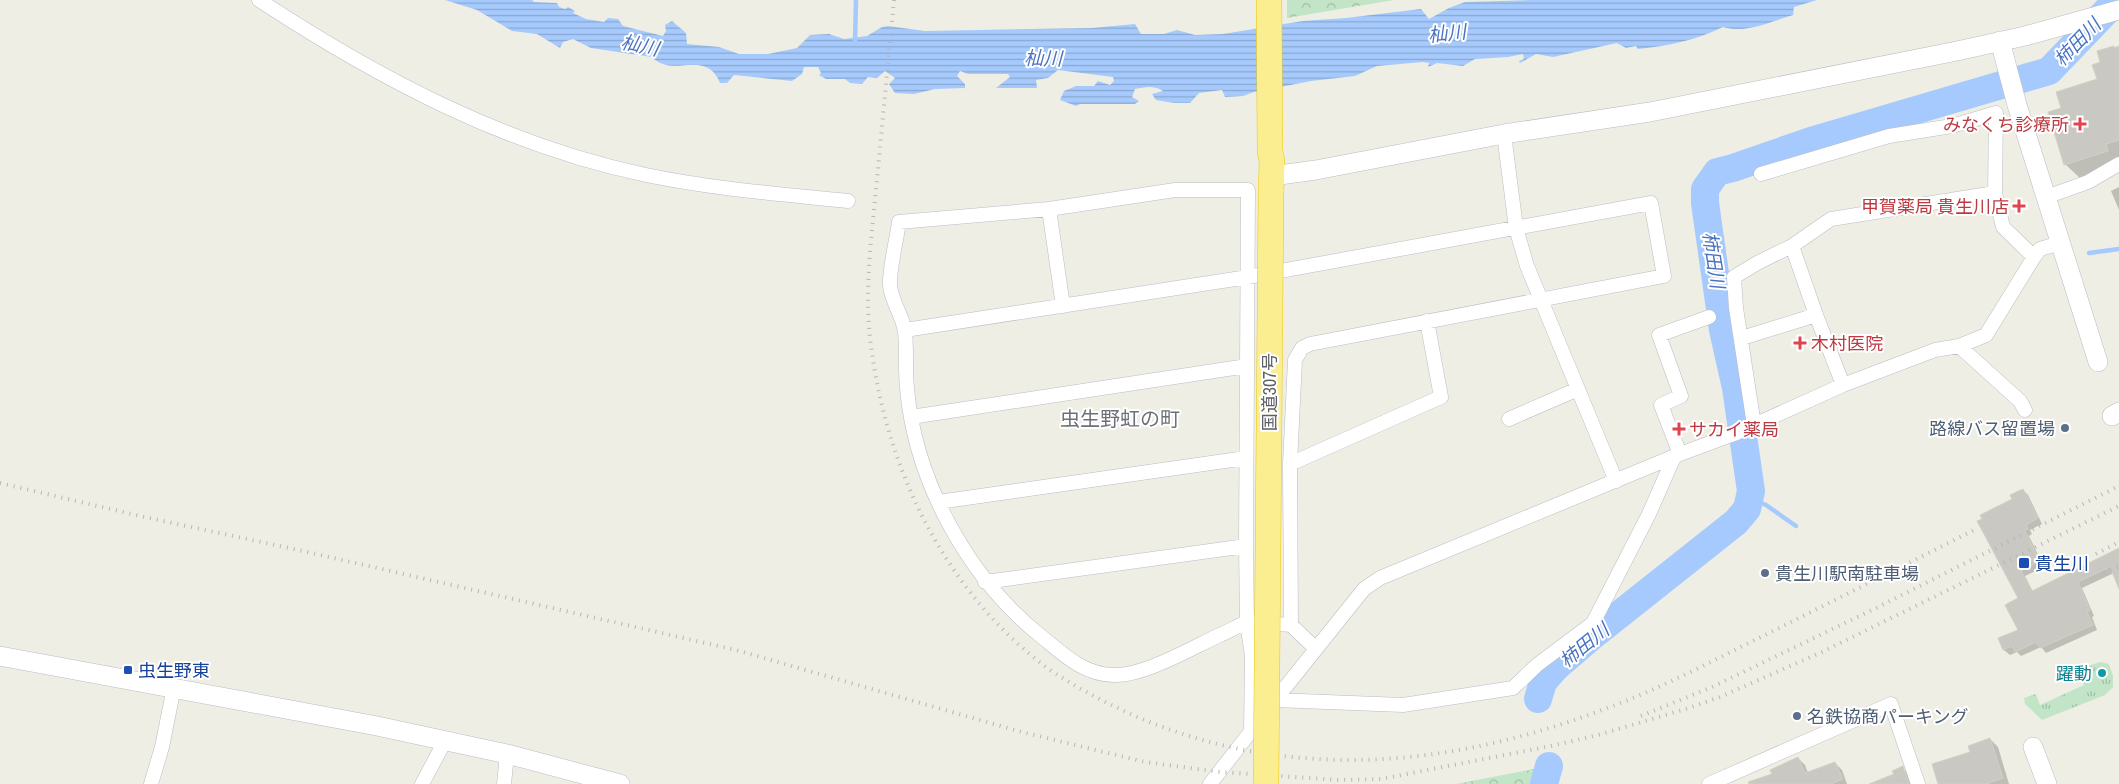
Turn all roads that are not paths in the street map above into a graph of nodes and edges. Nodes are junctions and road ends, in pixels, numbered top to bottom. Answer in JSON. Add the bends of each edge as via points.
{"nodes":[{"id":1,"x":259,"y":0,"type":"edge"},
{"id":2,"x":1269,"y":0,"type":"edge"},
{"id":3,"x":2119,"y":10,"type":"edge"},
{"id":4,"x":2000,"y":41,"type":"junction"},
{"id":5,"x":1504,"y":134,"type":"junction"},
{"id":6,"x":2119,"y":164,"type":"edge"},
{"id":7,"x":1761,"y":174,"type":"dead end"},
{"id":8,"x":1271,"y":184,"type":"junction"},
{"id":9,"x":1995,"y":193,"type":"junction"},
{"id":10,"x":2046,"y":197,"type":"junction"},
{"id":11,"x":848,"y":201,"type":"dead end"},
{"id":12,"x":1048,"y":208,"type":"junction"},
{"id":13,"x":1516,"y":228,"type":"junction"},
{"id":14,"x":2060,"y":243,"type":"junction"},
{"id":15,"x":1792,"y":246,"type":"junction"},
{"id":16,"x":2034,"y":257,"type":"junction"},
{"id":17,"x":1248,"y":277,"type":"junction"},
{"id":18,"x":1540,"y":301,"type":"junction"},
{"id":19,"x":1063,"y":306,"type":"junction"},
{"id":20,"x":1816,"y":315,"type":"junction"},
{"id":21,"x":1709,"y":317,"type":"dead end"},
{"id":22,"x":1427,"y":322,"type":"junction"},
{"id":23,"x":905,"y":330,"type":"junction"},
{"id":24,"x":1742,"y":338,"type":"junction"},
{"id":25,"x":1959,"y":346,"type":"junction"},
{"id":26,"x":2098,"y":362,"type":"dead end"},
{"id":27,"x":1247,"y":366,"type":"junction"},
{"id":28,"x":1843,"y":385,"type":"junction"},
{"id":29,"x":1578,"y":390,"type":"junction"},
{"id":30,"x":2025,"y":410,"type":"dead end"},
{"id":31,"x":911,"y":417,"type":"junction"},
{"id":32,"x":1509,"y":419,"type":"dead end"},
{"id":33,"x":1745,"y":429,"type":"junction"},
{"id":34,"x":1677,"y":456,"type":"junction"},
{"id":35,"x":1246,"y":458,"type":"junction"},
{"id":36,"x":1290,"y":464,"type":"junction"},
{"id":37,"x":1616,"y":481,"type":"junction"},
{"id":38,"x":938,"y":502,"type":"junction"},
{"id":39,"x":1246,"y":546,"type":"junction"},
{"id":40,"x":986,"y":582,"type":"junction"},
{"id":41,"x":1247,"y":623,"type":"junction"},
{"id":42,"x":1292,"y":625,"type":"junction"},
{"id":43,"x":1315,"y":648,"type":"junction"},
{"id":44,"x":0,"y":656,"type":"edge"},
{"id":45,"x":174,"y":687,"type":"junction"},
{"id":46,"x":1275,"y":700,"type":"junction"},
{"id":47,"x":1251,"y":732,"type":"junction"},
{"id":48,"x":445,"y":741,"type":"junction"},
{"id":49,"x":2033,"y":747,"type":"dead end"},
{"id":50,"x":507,"y":754,"type":"junction"},
{"id":51,"x":151,"y":784,"type":"edge"},
{"id":52,"x":422,"y":784,"type":"edge"},
{"id":53,"x":504,"y":784,"type":"edge"},
{"id":54,"x":620,"y":784,"type":"edge"},
{"id":55,"x":1210,"y":784,"type":"edge"},
{"id":56,"x":1266,"y":784,"type":"edge"},
{"id":57,"x":1709,"y":784,"type":"edge"},
{"id":58,"x":1918,"y":784,"type":"edge"},
{"id":59,"x":2047,"y":784,"type":"edge"}],
"edges":[{"from":1,"to":11,"type":"street","via":[[397,82],[491,127],[548,149],[647,175]]},
{"from":2,"to":8,"type":"highway","name":"国道307号"},
{"from":3,"to":4,"type":"street"},
{"from":4,"to":5,"type":"street","via":[[1650,112]]},
{"from":4,"to":10,"type":"street"},
{"from":5,"to":8,"type":"street","via":[[1326,168]]},
{"from":5,"to":13,"type":"street"},
{"from":6,"to":10,"type":"street","via":[[2088,182]]},
{"from":7,"to":9,"type":"street","via":[[1888,136],[1952,126],[1996,113]]},
{"from":8,"to":56,"type":"highway","name":"国道307号","bridge":true},
{"from":9,"to":15,"type":"street","via":[[1831,219]]},
{"from":9,"to":16,"type":"street","via":[[2003,228]]},
{"from":10,"to":14,"type":"street"},
{"from":12,"to":17,"type":"street","via":[[1176,190],[1248,190]]},
{"from":12,"to":19,"type":"street"},
{"from":12,"to":23,"type":"street","via":[[899,222],[890,286]]},
{"from":13,"to":17,"type":"street"},
{"from":13,"to":18,"type":"street"},
{"from":13,"to":18,"type":"street","via":[[1651,203],[1664,276]]},
{"from":14,"to":16,"type":"street","via":[[2040,249]]},
{"from":14,"to":26,"type":"street"},
{"from":15,"to":20,"type":"street"},
{"from":15,"to":24,"type":"street","via":[[1734,277]]},
{"from":16,"to":25,"type":"street","via":[[1986,335]]},
{"from":17,"to":19,"type":"street"},
{"from":17,"to":27,"type":"street"},
{"from":18,"to":22,"type":"street"},
{"from":18,"to":29,"type":"street"},
{"from":19,"to":23,"type":"street"},
{"from":20,"to":24,"type":"street"},
{"from":20,"to":28,"type":"street"},
{"from":21,"to":34,"type":"street","via":[[1659,335],[1681,396],[1661,405]]},
{"from":22,"to":36,"type":"street","via":[[1441,396]]},
{"from":22,"to":36,"type":"street","via":[[1302,348],[1295,360]]},
{"from":23,"to":31,"type":"street"},
{"from":24,"to":33,"type":"street"},
{"from":25,"to":28,"type":"street","via":[[1935,350]]},
{"from":25,"to":30,"type":"street","via":[[2020,401]]},
{"from":27,"to":31,"type":"street"},
{"from":27,"to":35,"type":"street"},
{"from":28,"to":33,"type":"street"},
{"from":29,"to":32,"type":"street"},
{"from":29,"to":37,"type":"street"},
{"from":31,"to":38,"type":"street"},
{"from":33,"to":34,"type":"street"},
{"from":34,"to":37,"type":"street"},
{"from":34,"to":46,"type":"street","via":[[1593,623],[1536,665],[1513,688],[1403,705]]},
{"from":35,"to":38,"type":"street"},
{"from":35,"to":39,"type":"street"},
{"from":36,"to":42,"type":"street"},
{"from":37,"to":43,"type":"street","via":[[1380,578],[1364,589]]},
{"from":38,"to":40,"type":"street","via":[[956,539]]},
{"from":39,"to":40,"type":"street"},
{"from":39,"to":41,"type":"street"},
{"from":40,"to":41,"type":"street","via":[[1053,647],[1078,665],[1101,673],[1114,675],[1148,668]]},
{"from":41,"to":42,"type":"street"},
{"from":41,"to":47,"type":"street","via":[[1252,656]]},
{"from":42,"to":43,"type":"street"},
{"from":43,"to":46,"type":"street"},
{"from":44,"to":45,"type":"street"},
{"from":45,"to":48,"type":"street"},
{"from":45,"to":51,"type":"street"},
{"from":46,"to":47,"type":"street"},
{"from":47,"to":55,"type":"street"},
{"from":48,"to":50,"type":"street"},
{"from":48,"to":52,"type":"street"},
{"from":49,"to":59,"type":"street"},
{"from":50,"to":53,"type":"street"},
{"from":50,"to":54,"type":"street"},
{"from":57,"to":58,"type":"street","via":[[1891,704]]}]}
